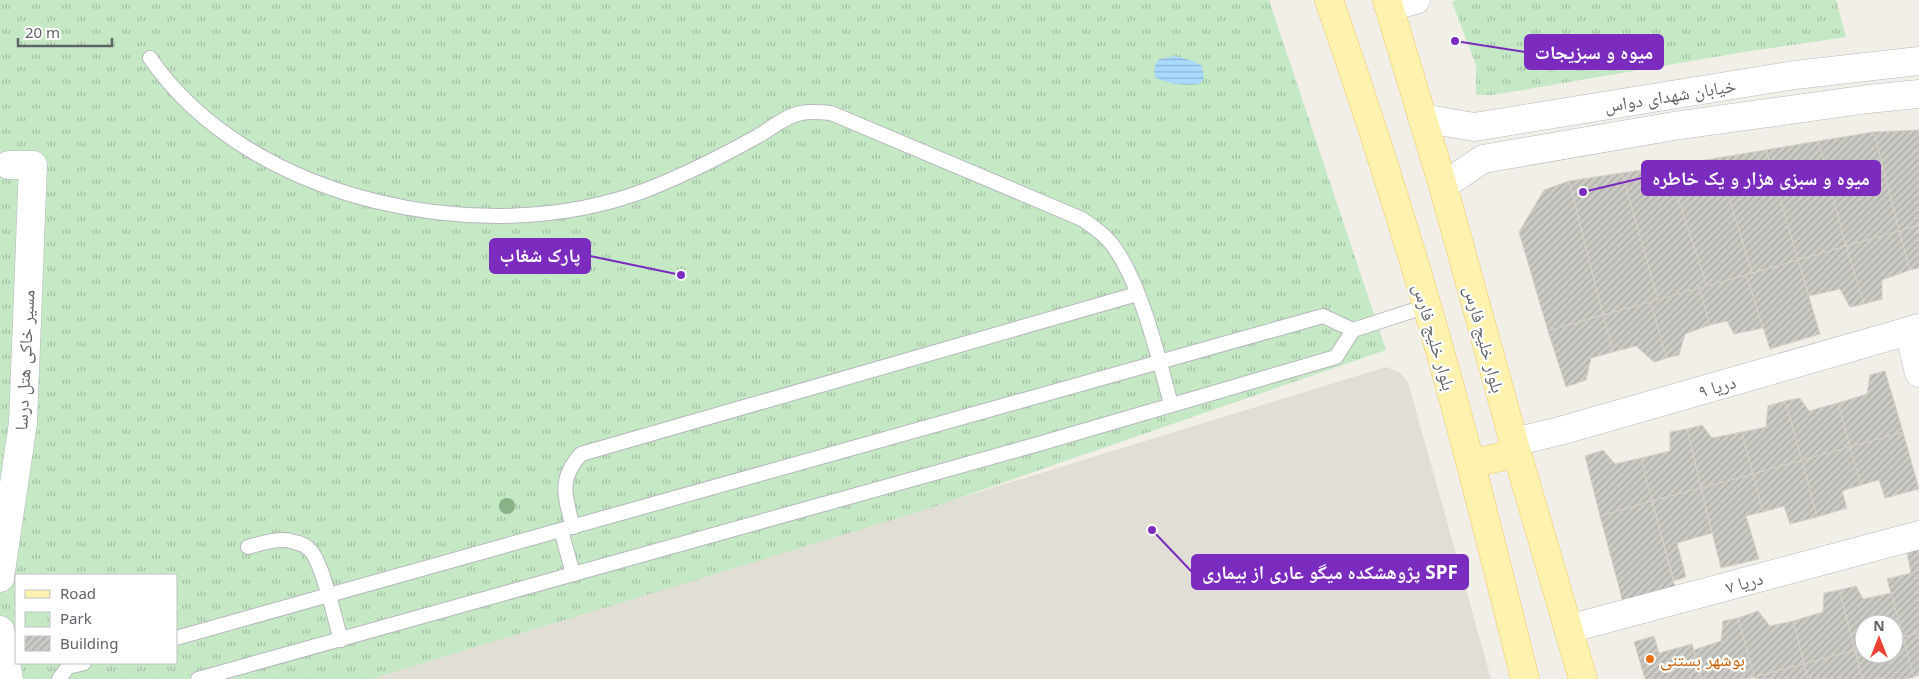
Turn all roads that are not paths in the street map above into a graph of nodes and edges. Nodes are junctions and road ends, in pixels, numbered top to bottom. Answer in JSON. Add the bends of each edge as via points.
{"nodes":[{"id":1,"x":1329,"y":0,"type":"edge"},
{"id":2,"x":1416,"y":0,"type":"edge"},
{"id":3,"x":1388,"y":4,"type":"edge"},
{"id":4,"x":150,"y":58,"type":"dead end"},
{"id":5,"x":1919,"y":61,"type":"edge"},
{"id":6,"x":1919,"y":94,"type":"edge"},
{"id":7,"x":1668,"y":95,"type":"junction"},
{"id":8,"x":1422,"y":118,"type":"junction"},
{"id":9,"x":1674,"y":126,"type":"junction"},
{"id":10,"x":9,"y":166,"type":"dead end"},
{"id":11,"x":1443,"y":186,"type":"junction"},
{"id":12,"x":1137,"y":294,"type":"junction"},
{"id":13,"x":1427,"y":306,"type":"junction"},
{"id":14,"x":1353,"y":330,"type":"junction"},
{"id":15,"x":1914,"y":330,"type":"edge"},
{"id":16,"x":1160,"y":362,"type":"junction"},
{"id":17,"x":1919,"y":372,"type":"edge"},
{"id":18,"x":1171,"y":404,"type":"junction"},
{"id":19,"x":1516,"y":448,"type":"junction"},
{"id":20,"x":1471,"y":464,"type":"junction"},
{"id":21,"x":567,"y":529,"type":"junction"},
{"id":22,"x":1919,"y":535,"type":"edge"},
{"id":23,"x":248,"y":547,"type":"dead end"},
{"id":24,"x":573,"y":574,"type":"junction"},
{"id":25,"x":0,"y":578,"type":"edge"},
{"id":26,"x":328,"y":596,"type":"junction"},
{"id":27,"x":1568,"y":629,"type":"junction"},
{"id":28,"x":0,"y":630,"type":"edge"},
{"id":29,"x":178,"y":637,"type":"edge"},
{"id":30,"x":341,"y":640,"type":"junction"},
{"id":31,"x":80,"y":664,"type":"edge"},
{"id":32,"x":9,"y":679,"type":"edge"},
{"id":33,"x":60,"y":679,"type":"edge"},
{"id":34,"x":198,"y":679,"type":"edge"},
{"id":35,"x":1526,"y":679,"type":"edge"},
{"id":36,"x":1583,"y":679,"type":"edge"}],
"edges":[{"from":1,"to":13,"type":"main road","name":"بلوار خلیج ‌فارس"},
{"from":2,"to":3,"type":"street"},
{"from":3,"to":8,"type":"main road","name":"بلوار خلیج‌ فارس"},
{"from":4,"to":12,"type":"lane","via":[[175,92],[193,109],[266,159],[356,195],[399,207],[450,214],[540,214],[608,202],[646,190],[709,162],[790,116],[818,111],[831,113],[1082,219],[1116,249]]},
{"from":5,"to":7,"type":"street","name":"خیابان شهدای دواس","via":[[1795,75]]},
{"from":6,"to":9,"type":"street","name":"خیابان شهدای دواس"},
{"from":7,"to":8,"type":"street","name":"خیابان شهدای دواس","via":[[1474,127]]},
{"from":7,"to":9,"type":"street"},
{"from":8,"to":11,"type":"main road","name":"بلوار خلیج‌ فارس"},
{"from":9,"to":11,"type":"street","name":"خیابان شهدای دواس","via":[[1482,159]]},
{"from":10,"to":25,"type":"street","name":"مسیر خاکی هتل درسا","via":[[33,166],[23,423]]},
{"from":11,"to":19,"type":"main road","name":"بلوار خلیج‌ فارس"},
{"from":12,"to":16,"type":"lane"},
{"from":12,"to":21,"type":"lane","via":[[581,454],[569,468],[565,487]]},
{"from":13,"to":14,"type":"lane"},
{"from":13,"to":20,"type":"main road","name":"بلوار خلیج ‌فارس"},
{"from":14,"to":16,"type":"lane","via":[[1323,316]]},
{"from":14,"to":18,"type":"lane","via":[[1336,357]]},
{"from":15,"to":17,"type":"street"},
{"from":15,"to":19,"type":"street","name":"دریا ۹","via":[[1560,431]]},
{"from":16,"to":18,"type":"lane"},
{"from":16,"to":21,"type":"lane"},
{"from":18,"to":24,"type":"lane","via":[[1036,445]]},
{"from":19,"to":20,"type":"main road"},
{"from":19,"to":27,"type":"main road","name":"بلوار خلیج‌ فارس"},
{"from":20,"to":35,"type":"main road","name":"بلوار خلیج ‌فارس"},
{"from":21,"to":24,"type":"lane"},
{"from":21,"to":26,"type":"lane"},
{"from":22,"to":27,"type":"street","name":"دریا ۷"},
{"from":23,"to":26,"type":"lane","via":[[279,541],[303,545],[312,552]]},
{"from":24,"to":30,"type":"lane"},
{"from":26,"to":29,"type":"lane"},
{"from":26,"to":30,"type":"lane"},
{"from":27,"to":36,"type":"main road","name":"بلوار خلیج‌ فارس"},
{"from":28,"to":32,"type":"street"},
{"from":30,"to":34,"type":"lane"},
{"from":31,"to":33,"type":"lane","via":[[68,667]]}]}
